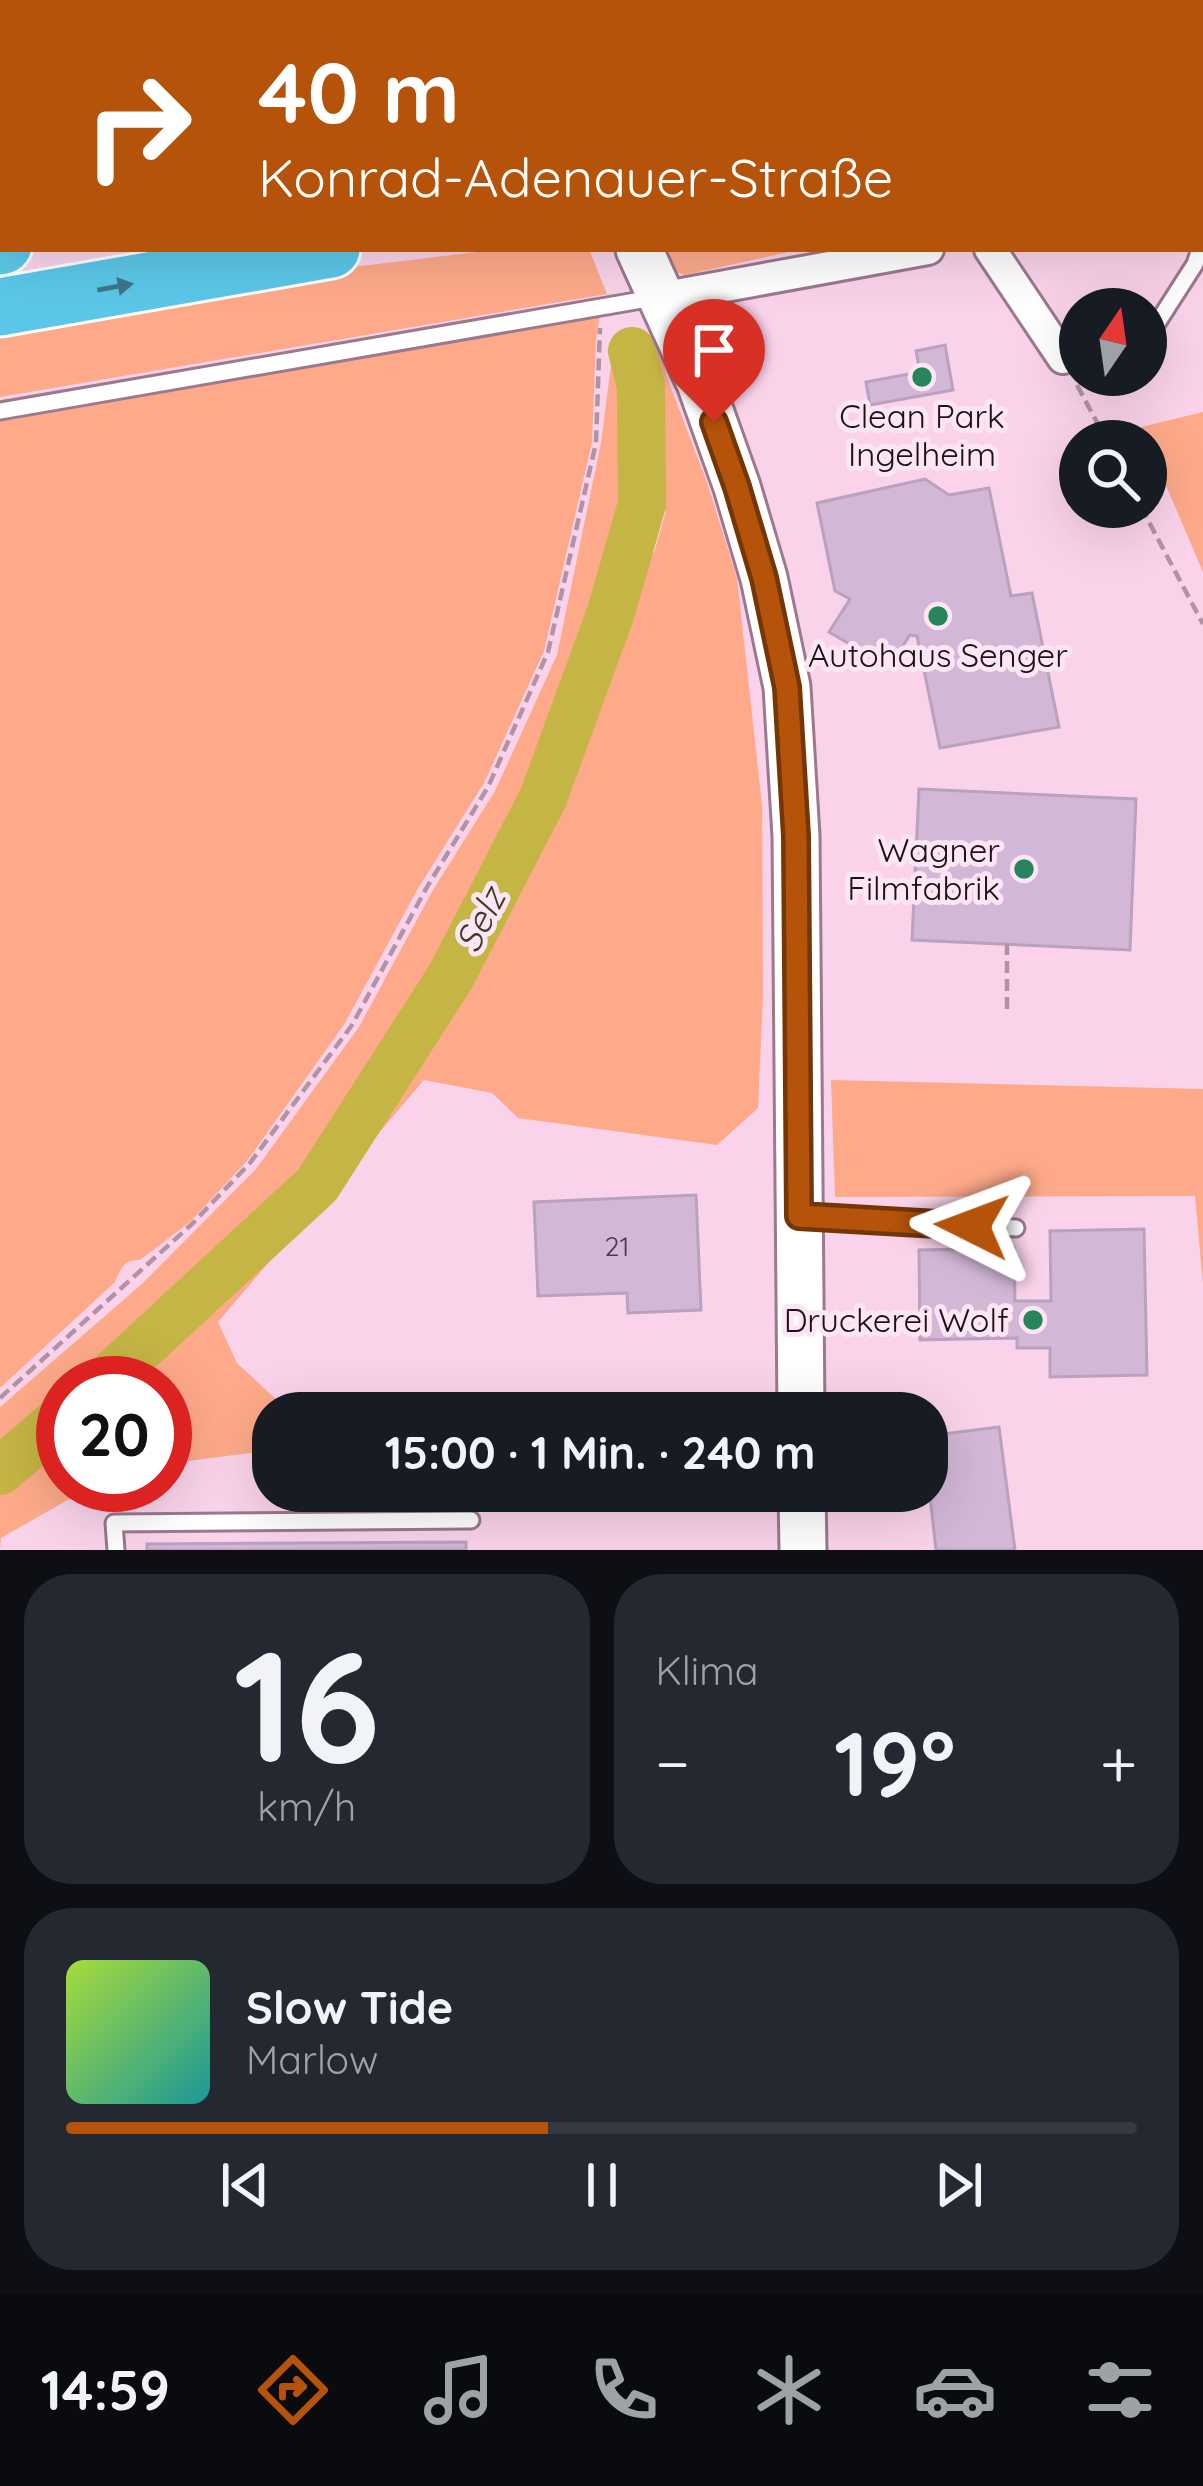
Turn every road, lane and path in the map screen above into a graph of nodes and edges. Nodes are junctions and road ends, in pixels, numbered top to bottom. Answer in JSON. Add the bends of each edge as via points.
{"nodes":[{"id":1,"x":314,"y":252,"type":"edge"},
{"id":2,"x":640,"y":252,"type":"edge"},
{"id":3,"x":912,"y":252,"type":"edge"},
{"id":4,"x":992,"y":252,"type":"edge"},
{"id":5,"x":1198,"y":252,"type":"edge"},
{"id":6,"x":660,"y":298,"type":"junction"},
{"id":7,"x":604,"y":305,"type":"junction"},
{"id":8,"x":0,"y":307,"type":"edge"},
{"id":9,"x":1167,"y":309,"type":"edge"},
{"id":10,"x":1059,"y":339,"type":"edge"},
{"id":11,"x":0,"y":411,"type":"edge"},
{"id":12,"x":1153,"y":528,"type":"edge"},
{"id":13,"x":1203,"y":624,"type":"edge"},
{"id":14,"x":1007,"y":944,"type":"dead end"},
{"id":15,"x":1007,"y":1009,"type":"dead end"},
{"id":16,"x":799,"y":1216,"type":"junction"},
{"id":17,"x":1016,"y":1228,"type":"dead end"},
{"id":18,"x":800,"y":1392,"type":"edge"},
{"id":19,"x":0,"y":1398,"type":"edge"},
{"id":20,"x":802,"y":1512,"type":"edge"},
{"id":21,"x":471,"y":1520,"type":"dead end"},
{"id":22,"x":116,"y":1550,"type":"edge"},
{"id":23,"x":803,"y":1550,"type":"edge"}],
"edges":[{"from":8,"to":1,"type":"highway","one_way":true},
{"from":2,"to":6,"type":"main road"},
{"from":3,"to":6,"type":"street"},
{"from":4,"to":10,"type":"street"},
{"from":5,"to":9,"type":"lane"},
{"from":6,"to":7,"type":"lane"},
{"from":6,"to":16,"type":"main road","via":[[737,487],[787,687]]},
{"from":7,"to":11,"type":"lane"},
{"from":7,"to":19,"type":"path","via":[[596,442],[548,652],[488,787],[352,1025],[250,1162]]},
{"from":12,"to":13,"type":"path"},
{"from":14,"to":15,"type":"path"},
{"from":16,"to":17,"type":"lane"},
{"from":16,"to":18,"type":"main road"},
{"from":20,"to":23,"type":"main road"},
{"from":21,"to":22,"type":"lane","via":[[114,1523]]}]}
